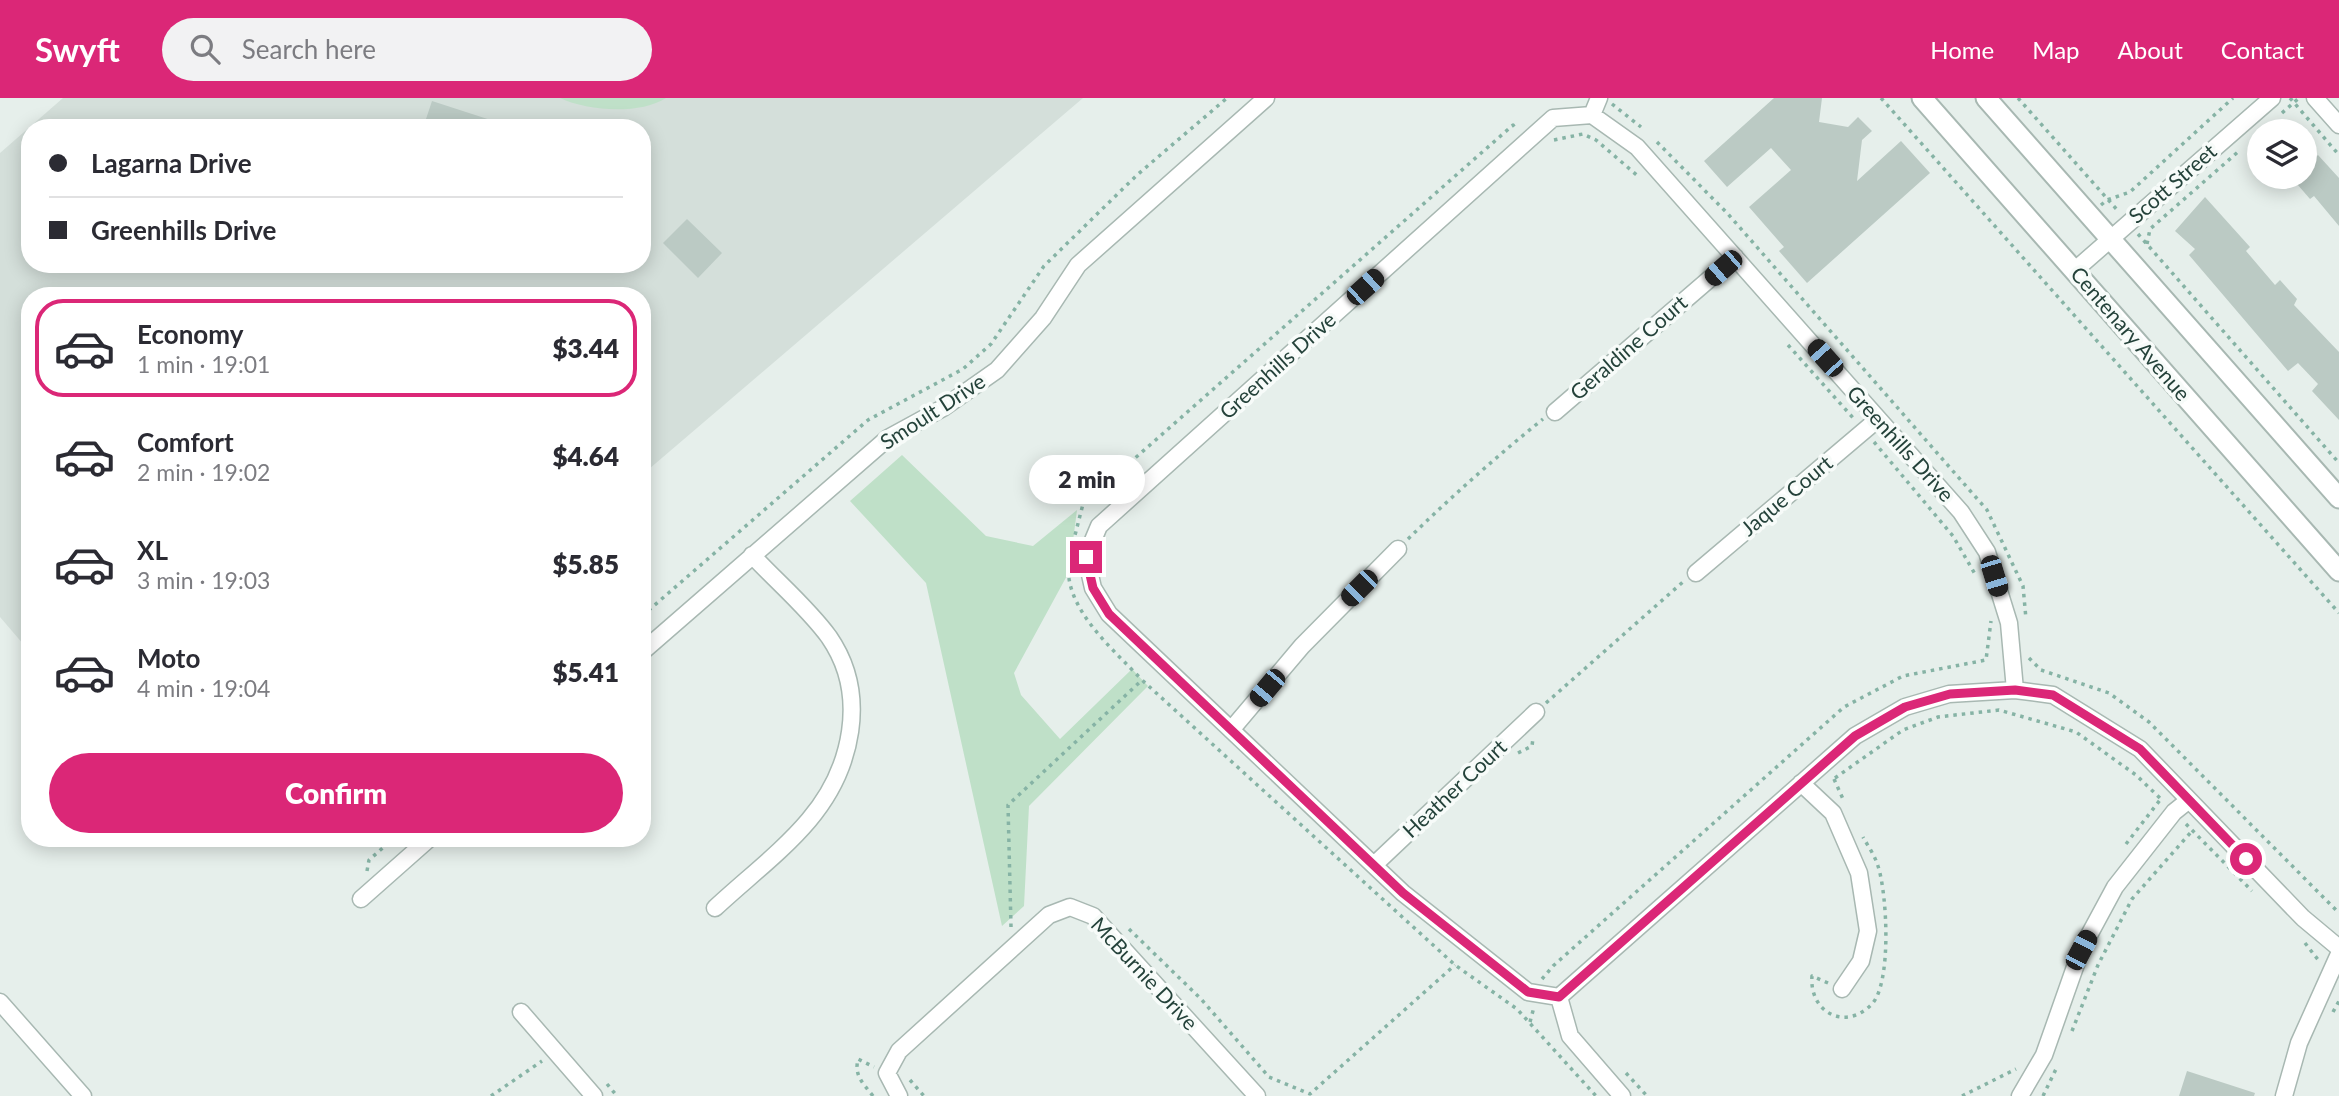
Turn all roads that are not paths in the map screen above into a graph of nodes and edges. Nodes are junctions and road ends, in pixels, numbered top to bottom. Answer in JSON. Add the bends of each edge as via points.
{"nodes":[{"id":1,"x":1266,"y":98,"type":"edge"},
{"id":2,"x":1599,"y":98,"type":"edge"},
{"id":3,"x":1922,"y":98,"type":"edge"},
{"id":4,"x":1986,"y":98,"type":"edge"},
{"id":5,"x":2272,"y":98,"type":"edge"},
{"id":6,"x":2315,"y":98,"type":"edge"},
{"id":7,"x":1592,"y":115,"type":"junction"},
{"id":8,"x":2339,"y":125,"type":"edge"},
{"id":9,"x":2109,"y":239,"type":"junction"},
{"id":10,"x":1735,"y":257,"type":"junction"},
{"id":11,"x":2074,"y":271,"type":"junction"},
{"id":12,"x":1555,"y":412,"type":"road end"},
{"id":13,"x":1878,"y":419,"type":"junction"},
{"id":14,"x":2339,"y":498,"type":"edge"},
{"id":15,"x":1398,"y":549,"type":"road end"},
{"id":16,"x":752,"y":555,"type":"junction"},
{"id":17,"x":2339,"y":571,"type":"edge"},
{"id":18,"x":1696,"y":573,"type":"road end"},
{"id":19,"x":651,"y":644,"type":"edge"},
{"id":20,"x":2015,"y":690,"type":"junction"},
{"id":21,"x":1536,"y":712,"type":"road end"},
{"id":22,"x":1237,"y":735,"type":"junction"},
{"id":23,"x":1801,"y":783,"type":"junction"},
{"id":24,"x":2189,"y":800,"type":"junction"},
{"id":25,"x":420,"y":847,"type":"edge"},
{"id":26,"x":1374,"y":866,"type":"junction"},
{"id":27,"x":361,"y":899,"type":"dead end"},
{"id":28,"x":715,"y":908,"type":"dead end"},
{"id":29,"x":2339,"y":948,"type":"edge"},
{"id":30,"x":2339,"y":954,"type":"edge"},
{"id":31,"x":1842,"y":989,"type":"dead end"},
{"id":32,"x":1559,"y":997,"type":"junction"},
{"id":33,"x":0,"y":1002,"type":"edge"},
{"id":34,"x":522,"y":1012,"type":"dead end"},
{"id":35,"x":83,"y":1096,"type":"edge"},
{"id":36,"x":594,"y":1096,"type":"edge"},
{"id":37,"x":899,"y":1096,"type":"edge"},
{"id":38,"x":1257,"y":1096,"type":"edge"},
{"id":39,"x":1622,"y":1096,"type":"edge"},
{"id":40,"x":2020,"y":1096,"type":"edge"},
{"id":41,"x":2284,"y":1096,"type":"edge"}],
"edges":[{"from":1,"to":16,"type":"street","name":"Smoult Drive","via":[[1078,265],[1043,318],[998,370],[888,438]]},
{"from":2,"to":7,"type":"street"},
{"from":3,"to":11,"type":"street","name":"Centenary Avenue"},
{"from":4,"to":9,"type":"street"},
{"from":5,"to":9,"type":"street","name":"Scott Street"},
{"from":6,"to":8,"type":"street"},
{"from":7,"to":10,"type":"street","name":"Greenhills Drive","via":[[1637,148]]},
{"from":7,"to":22,"type":"street","name":"Greenhills Drive","via":[[1553,118],[1100,526],[1086,557],[1093,588],[1109,614]]},
{"from":9,"to":11,"type":"street","name":"Scott Street"},
{"from":9,"to":14,"type":"street"},
{"from":10,"to":12,"type":"street","name":"Geraldine Court"},
{"from":10,"to":13,"type":"street","name":"Greenhills Drive"},
{"from":11,"to":17,"type":"street","name":"Centenary Avenue"},
{"from":13,"to":18,"type":"street","name":"Jaque Court"},
{"from":13,"to":20,"type":"street","name":"Greenhills Drive","via":[[1961,512],[1987,552],[2009,623]]},
{"from":15,"to":22,"type":"street","via":[[1302,646]]},
{"from":16,"to":19,"type":"street","name":"Smoult Drive"},
{"from":16,"to":28,"type":"street","via":[[829,637],[846,669],[853,699],[850,736],[835,780],[808,820]]},
{"from":20,"to":23,"type":"street","via":[[1950,694],[1905,707],[1855,736]]},
{"from":20,"to":24,"type":"street","via":[[2053,695],[2099,721],[2140,749]]},
{"from":21,"to":26,"type":"street","name":"Heather Court"},
{"from":22,"to":26,"type":"street","name":"Greenhills Drive"},
{"from":23,"to":31,"type":"street","via":[[1833,813],[1859,873],[1868,931],[1861,961]]},
{"from":23,"to":32,"type":"street"},
{"from":24,"to":29,"type":"street","via":[[2303,918]]},
{"from":24,"to":40,"type":"street","via":[[2174,812],[2115,887],[2081,950],[2044,1055]]},
{"from":25,"to":27,"type":"street"},
{"from":26,"to":32,"type":"street","name":"Greenhills Drive","via":[[1528,992]]},
{"from":30,"to":41,"type":"street","via":[[2299,1043]]},
{"from":32,"to":39,"type":"street","via":[[1570,1036]]},
{"from":33,"to":35,"type":"street"},
{"from":34,"to":36,"type":"street"},
{"from":37,"to":38,"type":"street","name":"McBurnie Drive","via":[[887,1073],[899,1051],[1049,915],[1070,908],[1093,916]]}]}
